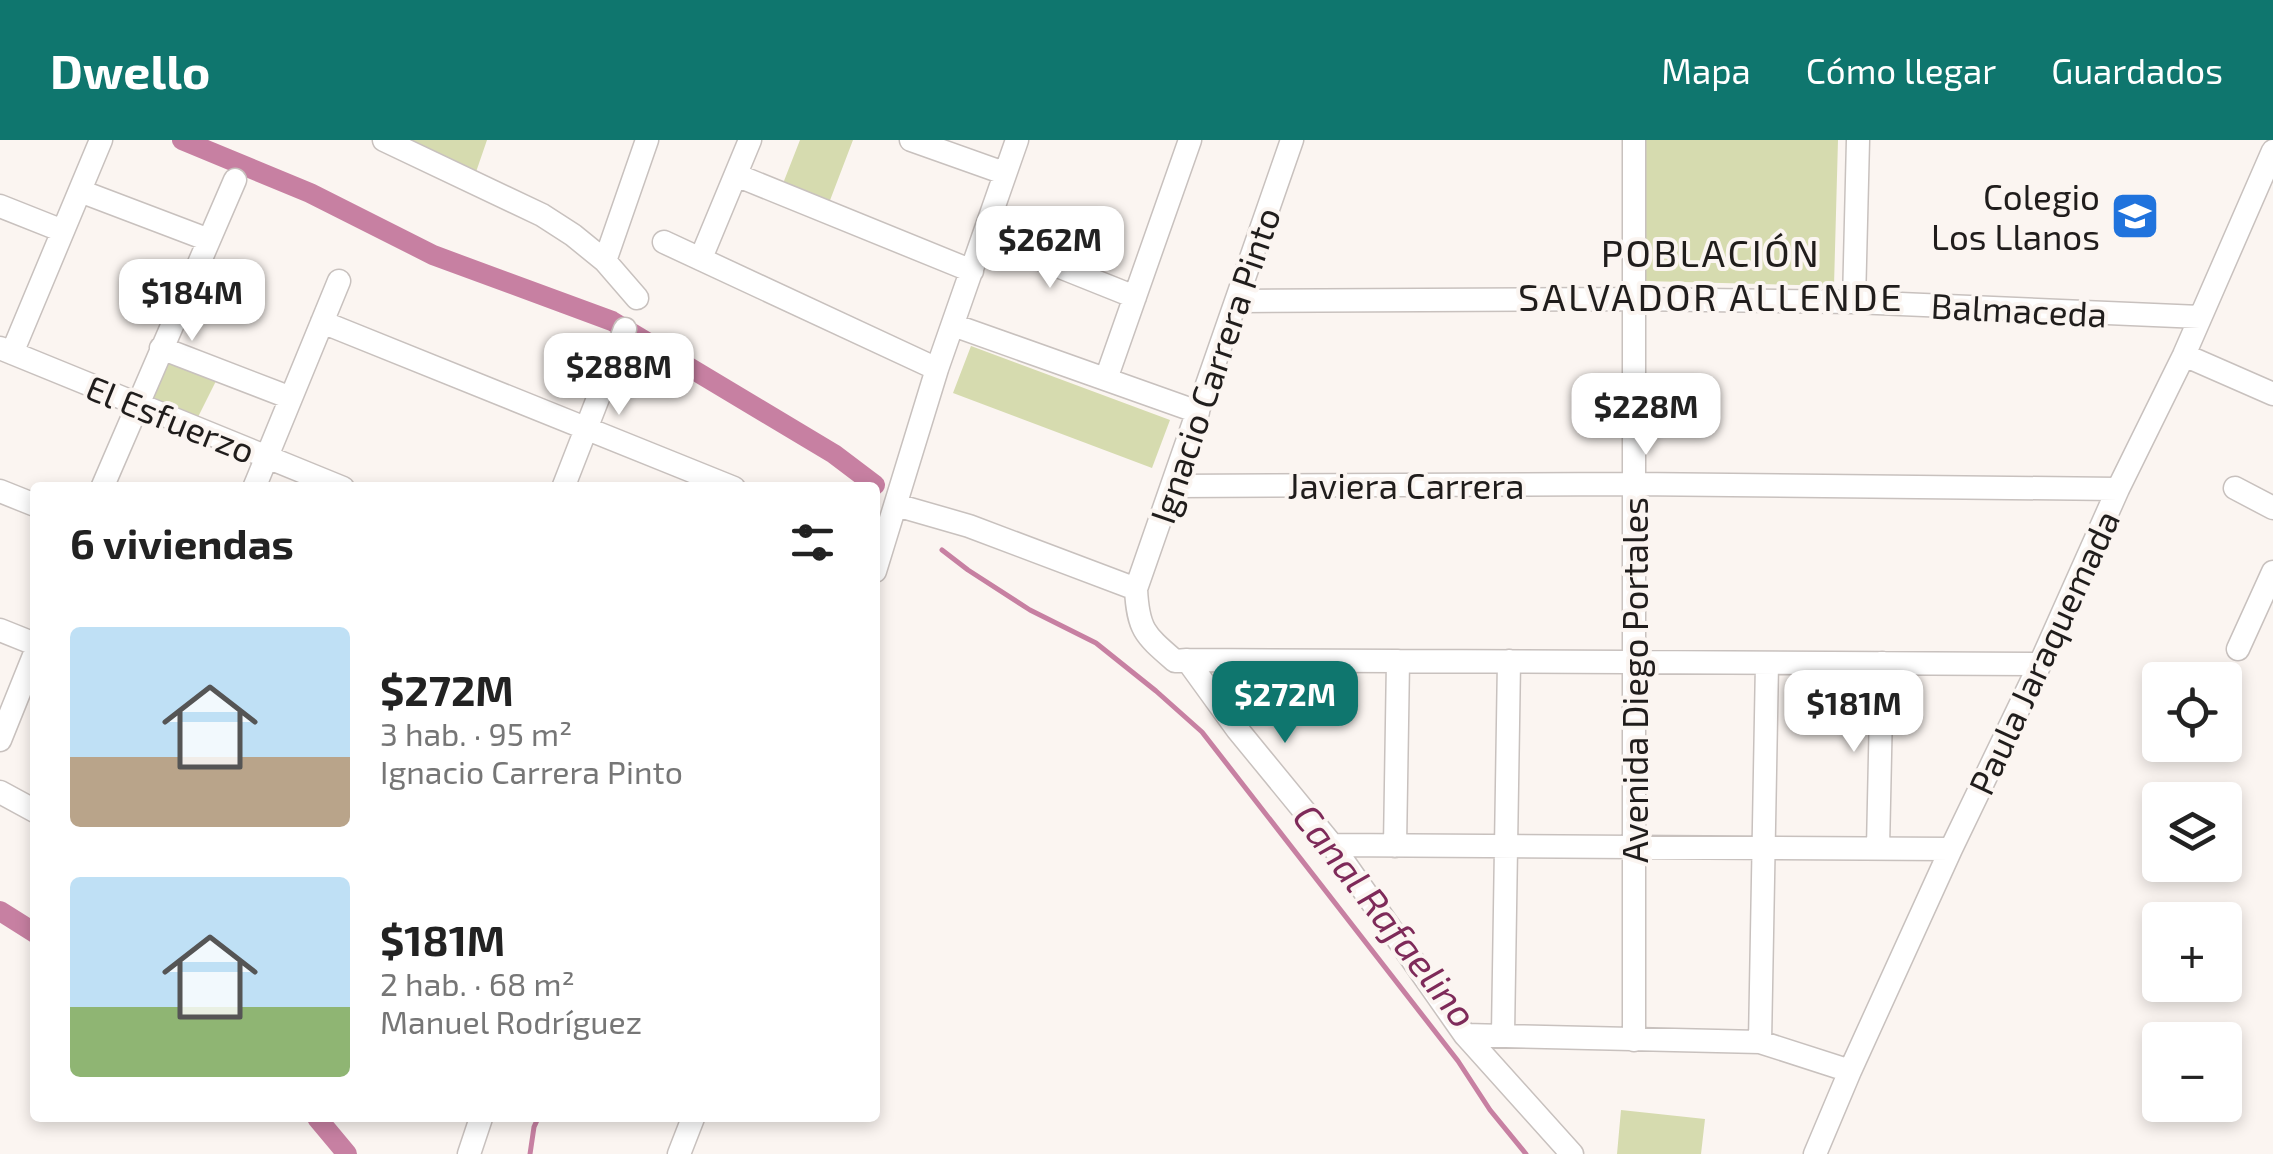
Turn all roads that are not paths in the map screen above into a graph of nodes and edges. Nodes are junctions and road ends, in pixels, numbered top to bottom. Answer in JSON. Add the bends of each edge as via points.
{"nodes":[{"id":1,"x":100,"y":140,"type":"edge"},
{"id":2,"x":384,"y":140,"type":"edge"},
{"id":3,"x":647,"y":140,"type":"edge"},
{"id":4,"x":750,"y":140,"type":"edge"},
{"id":5,"x":910,"y":140,"type":"edge"},
{"id":6,"x":1017,"y":140,"type":"edge"},
{"id":7,"x":1190,"y":140,"type":"edge"},
{"id":8,"x":1292,"y":140,"type":"edge"},
{"id":9,"x":1634,"y":140,"type":"edge"},
{"id":10,"x":1858,"y":140,"type":"edge"},
{"id":11,"x":2273,"y":151,"type":"edge"},
{"id":12,"x":1004,"y":172,"type":"junction"},
{"id":13,"x":736,"y":175,"type":"junction"},
{"id":14,"x":236,"y":180,"type":"dead end"},
{"id":15,"x":2267,"y":183,"type":"edge"},
{"id":16,"x":80,"y":191,"type":"junction"},
{"id":17,"x":0,"y":206,"type":"edge"},
{"id":18,"x":63,"y":232,"type":"junction"},
{"id":19,"x":985,"y":237,"type":"junction"},
{"id":20,"x":209,"y":240,"type":"junction"},
{"id":21,"x":664,"y":242,"type":"dead end"},
{"id":22,"x":701,"y":258,"type":"junction"},
{"id":23,"x":604,"y":261,"type":"junction"},
{"id":24,"x":972,"y":271,"type":"junction"},
{"id":25,"x":339,"y":281,"type":"dead end"},
{"id":26,"x":1136,"y":296,"type":"junction"},
{"id":27,"x":637,"y":298,"type":"dead end"},
{"id":28,"x":1633,"y":299,"type":"junction"},
{"id":29,"x":1238,"y":301,"type":"junction"},
{"id":30,"x":1854,"y":302,"type":"junction"},
{"id":31,"x":2200,"y":317,"type":"junction"},
{"id":32,"x":322,"y":322,"type":"junction"},
{"id":33,"x":952,"y":325,"type":"junction"},
{"id":34,"x":625,"y":329,"type":"dead end"},
{"id":35,"x":161,"y":348,"type":"junction"},
{"id":36,"x":6,"y":350,"type":"edge"},
{"id":37,"x":2184,"y":355,"type":"junction"},
{"id":38,"x":938,"y":368,"type":"junction"},
{"id":39,"x":1106,"y":379,"type":"junction"},
{"id":40,"x":2273,"y":394,"type":"edge"},
{"id":41,"x":291,"y":398,"type":"junction"},
{"id":42,"x":137,"y":404,"type":"junction"},
{"id":43,"x":1198,"y":412,"type":"junction"},
{"id":44,"x":586,"y":430,"type":"junction"},
{"id":45,"x":267,"y":457,"type":"junction"},
{"id":46,"x":104,"y":482,"type":"edge"},
{"id":47,"x":257,"y":482,"type":"edge"},
{"id":48,"x":328,"y":482,"type":"edge"},
{"id":49,"x":565,"y":482,"type":"edge"},
{"id":50,"x":719,"y":482,"type":"edge"},
{"id":51,"x":1633,"y":484,"type":"junction"},
{"id":52,"x":1172,"y":486,"type":"junction"},
{"id":53,"x":2235,"y":488,"type":"dead end"},
{"id":54,"x":2118,"y":489,"type":"junction"},
{"id":55,"x":0,"y":491,"type":"edge"},
{"id":56,"x":30,"y":503,"type":"edge"},
{"id":57,"x":896,"y":505,"type":"junction"},
{"id":58,"x":2273,"y":508,"type":"edge"},
{"id":59,"x":882,"y":528,"type":"edge"},
{"id":60,"x":2273,"y":572,"type":"edge"},
{"id":61,"x":1136,"y":590,"type":"junction"},
{"id":62,"x":0,"y":630,"type":"edge"},
{"id":63,"x":30,"y":642,"type":"edge"},
{"id":64,"x":2238,"y":648,"type":"dead end"},
{"id":65,"x":1187,"y":660,"type":"junction"},
{"id":66,"x":1398,"y":661,"type":"junction"},
{"id":67,"x":1508,"y":662,"type":"junction"},
{"id":68,"x":1633,"y":662,"type":"junction"},
{"id":69,"x":1767,"y":663,"type":"junction"},
{"id":70,"x":1882,"y":663,"type":"junction"},
{"id":71,"x":2040,"y":664,"type":"junction"},
{"id":72,"x":30,"y":665,"type":"edge"},
{"id":73,"x":0,"y":740,"type":"edge"},
{"id":74,"x":0,"y":792,"type":"edge"},
{"id":75,"x":30,"y":808,"type":"edge"},
{"id":76,"x":1332,"y":845,"type":"junction"},
{"id":77,"x":1394,"y":846,"type":"junction"},
{"id":78,"x":1507,"y":846,"type":"junction"},
{"id":79,"x":1636,"y":847,"type":"junction"},
{"id":80,"x":1762,"y":848,"type":"junction"},
{"id":81,"x":1878,"y":848,"type":"junction"},
{"id":82,"x":1951,"y":849,"type":"junction"},
{"id":83,"x":1503,"y":1034,"type":"junction"},
{"id":84,"x":1466,"y":1035,"type":"junction"},
{"id":85,"x":1634,"y":1040,"type":"junction"},
{"id":86,"x":1760,"y":1042,"type":"junction"},
{"id":87,"x":1850,"y":1071,"type":"junction"},
{"id":88,"x":480,"y":1122,"type":"edge"},
{"id":89,"x":691,"y":1122,"type":"edge"},
{"id":90,"x":469,"y":1154,"type":"edge"},
{"id":91,"x":679,"y":1154,"type":"edge"},
{"id":92,"x":1572,"y":1154,"type":"edge"},
{"id":93,"x":1815,"y":1154,"type":"edge"}],
"edges":[{"from":1,"to":16,"type":"street"},
{"from":2,"to":23,"type":"street","via":[[542,215]]},
{"from":3,"to":23,"type":"street"},
{"from":4,"to":13,"type":"street"},
{"from":5,"to":12,"type":"street"},
{"from":6,"to":12,"type":"street"},
{"from":7,"to":26,"type":"street"},
{"from":8,"to":29,"type":"street","name":"Ignacio Carrera Pinto"},
{"from":9,"to":28,"type":"street","name":"Avenida Diego Portales"},
{"from":10,"to":30,"type":"street"},
{"from":11,"to":15,"type":"street","name":"Paula Jaraquemada"},
{"from":12,"to":19,"type":"street"},
{"from":13,"to":22,"type":"street"},
{"from":13,"to":24,"type":"street"},
{"from":14,"to":20,"type":"street"},
{"from":15,"to":31,"type":"street","name":"Paula Jaraquemada"},
{"from":16,"to":18,"type":"street"},
{"from":16,"to":20,"type":"street"},
{"from":17,"to":18,"type":"street"},
{"from":18,"to":36,"type":"street"},
{"from":19,"to":24,"type":"street"},
{"from":19,"to":26,"type":"street"},
{"from":20,"to":35,"type":"street"},
{"from":21,"to":22,"type":"street"},
{"from":22,"to":38,"type":"street"},
{"from":23,"to":27,"type":"street"},
{"from":24,"to":33,"type":"street"},
{"from":25,"to":32,"type":"street"},
{"from":26,"to":39,"type":"street"},
{"from":28,"to":29,"type":"street","name":"Balmaceda"},
{"from":28,"to":30,"type":"street","name":"Balmaceda"},
{"from":28,"to":51,"type":"street","name":"Avenida Diego Portales"},
{"from":29,"to":43,"type":"street","name":"Ignacio Carrera Pinto"},
{"from":30,"to":31,"type":"street","name":"Balmaceda"},
{"from":31,"to":37,"type":"street","name":"Paula Jaraquemada"},
{"from":32,"to":41,"type":"street"},
{"from":32,"to":44,"type":"street"},
{"from":33,"to":38,"type":"street"},
{"from":33,"to":39,"type":"street"},
{"from":34,"to":44,"type":"street"},
{"from":35,"to":41,"type":"street"},
{"from":35,"to":42,"type":"street"},
{"from":36,"to":42,"type":"street","name":"El Esfuerzo"},
{"from":37,"to":40,"type":"street"},
{"from":37,"to":54,"type":"street","name":"Paula Jaraquemada"},
{"from":38,"to":57,"type":"street"},
{"from":39,"to":43,"type":"street"},
{"from":41,"to":45,"type":"street"},
{"from":42,"to":45,"type":"street","name":"El Esfuerzo"},
{"from":42,"to":46,"type":"street"},
{"from":43,"to":52,"type":"street","name":"Ignacio Carrera Pinto"},
{"from":44,"to":49,"type":"street"},
{"from":44,"to":50,"type":"street"},
{"from":45,"to":47,"type":"street"},
{"from":45,"to":48,"type":"street","name":"El Esfuerzo"},
{"from":51,"to":52,"type":"street","name":"Javiera Carrera"},
{"from":51,"to":54,"type":"street","name":"Javiera Carrera"},
{"from":51,"to":68,"type":"street","name":"Avenida Diego Portales"},
{"from":52,"to":61,"type":"street","name":"Ignacio Carrera Pinto"},
{"from":53,"to":58,"type":"street"},
{"from":54,"to":71,"type":"street","name":"Paula Jaraquemada"},
{"from":55,"to":56,"type":"street"},
{"from":57,"to":59,"type":"street"},
{"from":57,"to":61,"type":"street"},
{"from":60,"to":64,"type":"street"},
{"from":61,"to":65,"type":"street","via":[[1138,620],[1150,638],[1176,661]]},
{"from":62,"to":63,"type":"street"},
{"from":65,"to":66,"type":"street"},
{"from":65,"to":76,"type":"street"},
{"from":66,"to":67,"type":"street"},
{"from":66,"to":77,"type":"street"},
{"from":67,"to":68,"type":"street"},
{"from":67,"to":78,"type":"street"},
{"from":68,"to":69,"type":"street"},
{"from":68,"to":79,"type":"street","name":"Avenida Diego Portales"},
{"from":69,"to":70,"type":"street"},
{"from":69,"to":80,"type":"street"},
{"from":70,"to":71,"type":"street"},
{"from":70,"to":81,"type":"street"},
{"from":71,"to":82,"type":"street","name":"Paula Jaraquemada"},
{"from":72,"to":73,"type":"street"},
{"from":74,"to":75,"type":"street"},
{"from":76,"to":77,"type":"street"},
{"from":76,"to":84,"type":"street"},
{"from":77,"to":78,"type":"street"},
{"from":78,"to":79,"type":"street"},
{"from":78,"to":83,"type":"street"},
{"from":79,"to":80,"type":"street"},
{"from":79,"to":85,"type":"street","name":"Avenida Diego Portales"},
{"from":80,"to":81,"type":"street"},
{"from":80,"to":86,"type":"street"},
{"from":81,"to":82,"type":"street"},
{"from":82,"to":87,"type":"street","name":"Paula Jaraquemada"},
{"from":83,"to":84,"type":"street"},
{"from":83,"to":85,"type":"street"},
{"from":84,"to":92,"type":"street"},
{"from":85,"to":86,"type":"street"},
{"from":86,"to":87,"type":"street"},
{"from":87,"to":93,"type":"street","name":"Paula Jaraquemada"},
{"from":88,"to":90,"type":"street"},
{"from":89,"to":91,"type":"street"}]}
